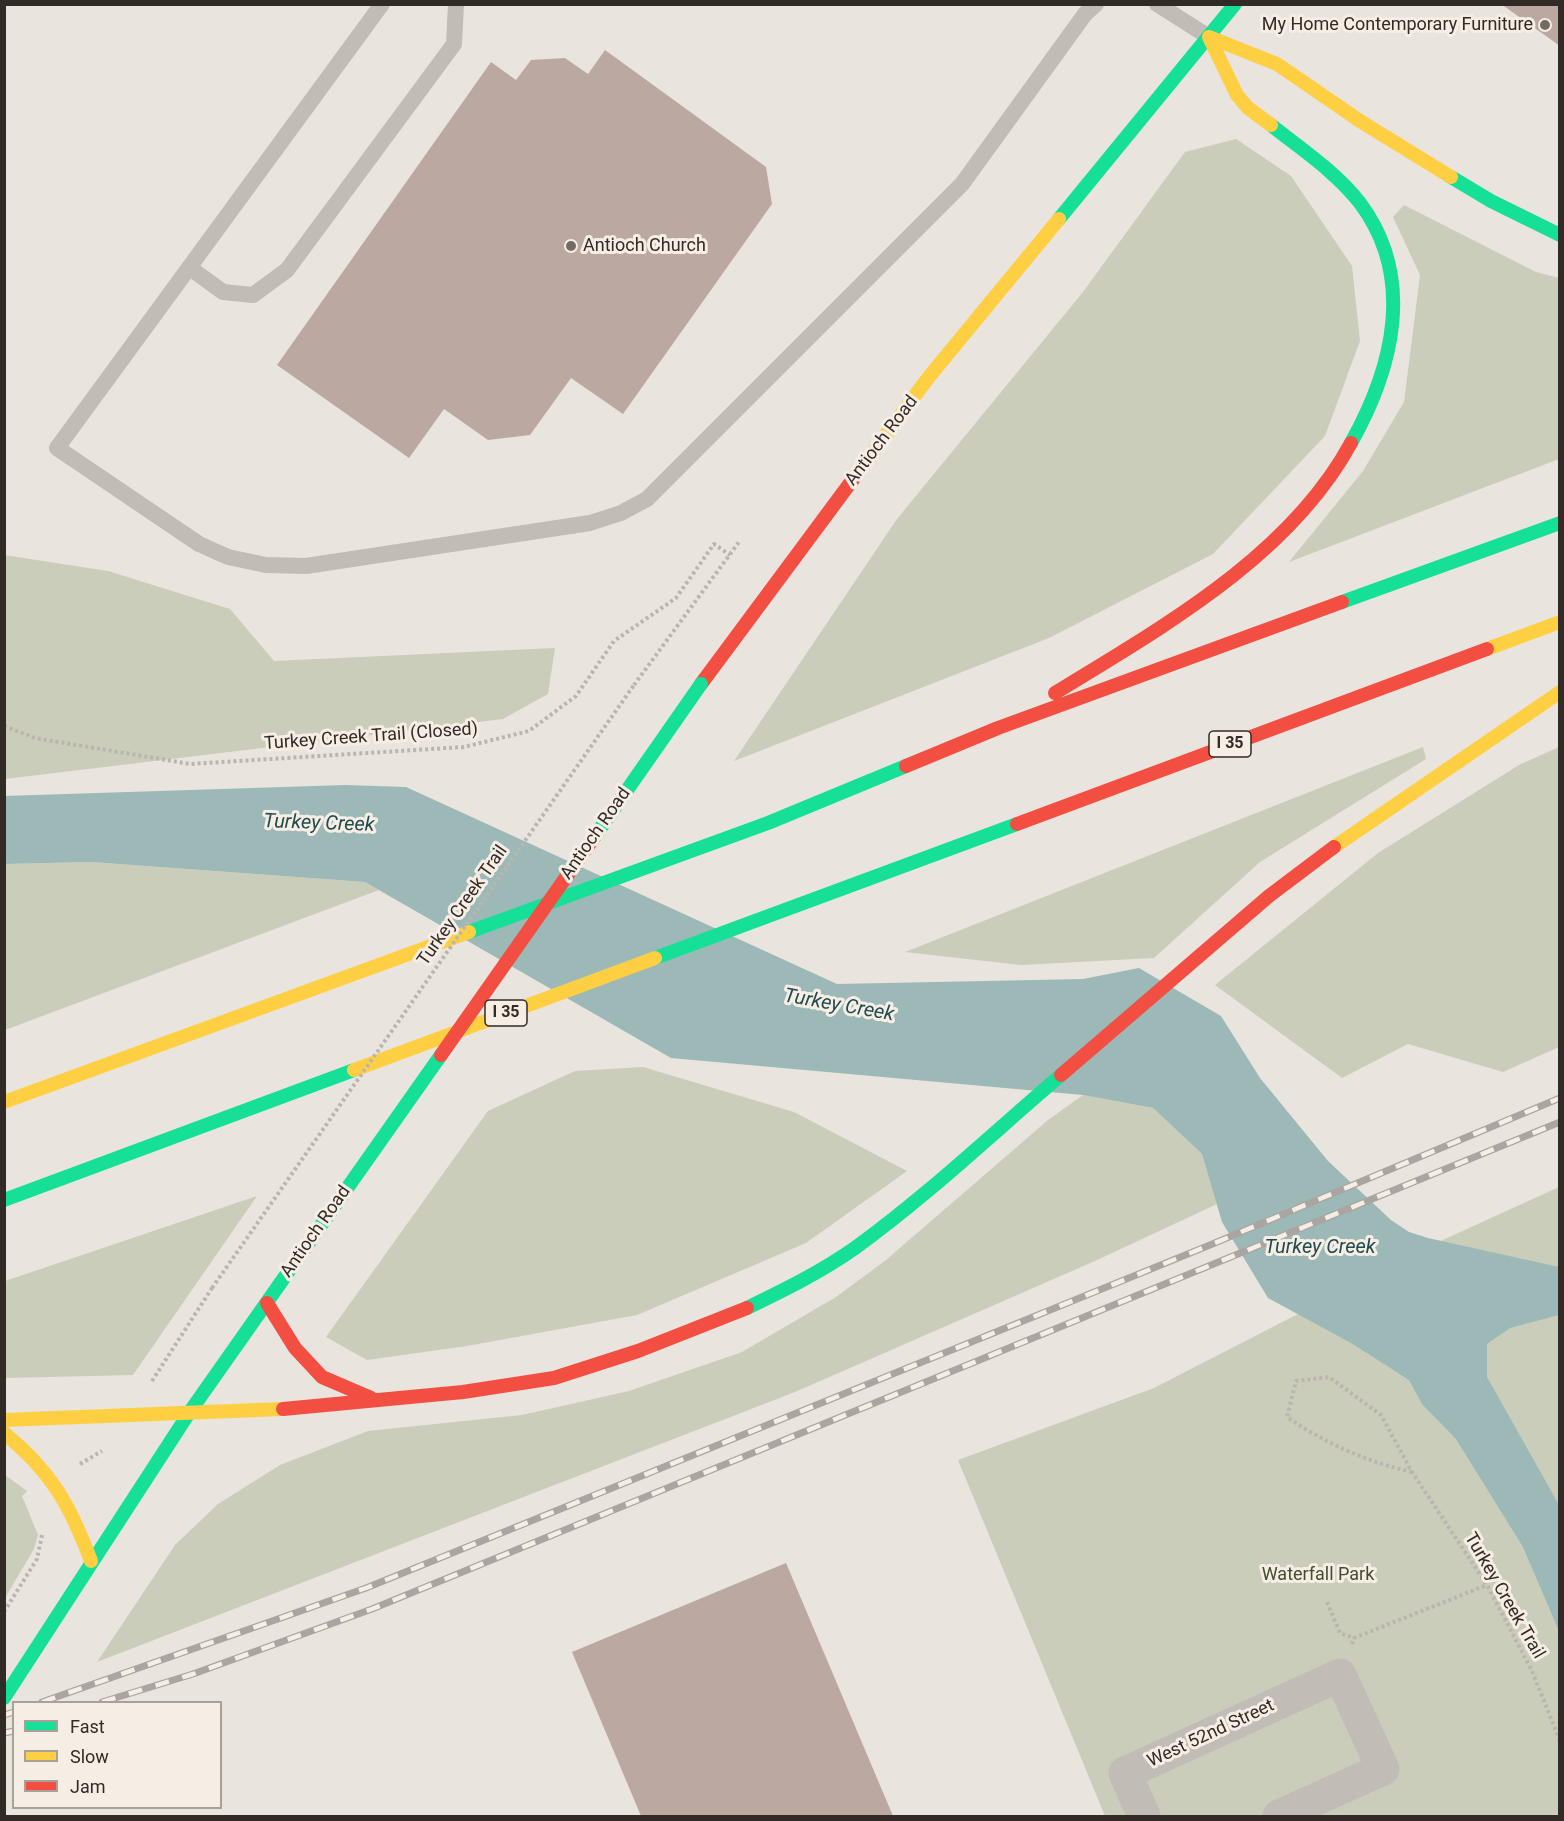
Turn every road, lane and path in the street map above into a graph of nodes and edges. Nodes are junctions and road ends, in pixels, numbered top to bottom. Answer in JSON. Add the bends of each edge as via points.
{"nodes":[{"id":1,"x":382,"y":4,"type":"edge"},
{"id":2,"x":456,"y":4,"type":"edge"},
{"id":3,"x":1096,"y":4,"type":"edge"},
{"id":4,"x":1157,"y":4,"type":"edge"},
{"id":5,"x":1235,"y":4,"type":"edge"},
{"id":6,"x":1209,"y":37,"type":"junction"},
{"id":7,"x":1560,"y":235,"type":"edge"},
{"id":8,"x":190,"y":267,"type":"junction"},
{"id":9,"x":1560,"y":523,"type":"edge"},
{"id":10,"x":739,"y":542,"type":"dead end"},
{"id":11,"x":730,"y":555,"type":"junction"},
{"id":12,"x":1560,"y":622,"type":"edge"},
{"id":13,"x":1560,"y":692,"type":"edge"},
{"id":14,"x":4,"y":726,"type":"edge"},
{"id":15,"x":998,"y":728,"type":"junction"},
{"id":16,"x":4,"y":1102,"type":"edge"},
{"id":17,"x":4,"y":1200,"type":"edge"},
{"id":18,"x":212,"y":1288,"type":"dead end"},
{"id":19,"x":267,"y":1303,"type":"junction"},
{"id":20,"x":372,"y":1399,"type":"junction"},
{"id":21,"x":189,"y":1413,"type":"junction"},
{"id":22,"x":4,"y":1420,"type":"edge"},
{"id":23,"x":4,"y":1433,"type":"edge"},
{"id":24,"x":1412,"y":1472,"type":"junction"},
{"id":25,"x":91,"y":1561,"type":"junction"},
{"id":26,"x":1487,"y":1586,"type":"junction"},
{"id":27,"x":16,"y":1594,"type":"dead end"},
{"id":28,"x":1327,"y":1602,"type":"dead end"},
{"id":29,"x":4,"y":1612,"type":"edge"},
{"id":30,"x":1354,"y":1638,"type":"junction"},
{"id":31,"x":1340,"y":1675,"type":"junction"},
{"id":32,"x":4,"y":1698,"type":"edge"},
{"id":33,"x":1560,"y":1741,"type":"edge"},
{"id":34,"x":1144,"y":1816,"type":"edge"},
{"id":35,"x":1279,"y":1816,"type":"edge"}],
"edges":[{"from":1,"to":8,"type":"lane"},
{"from":2,"to":8,"type":"lane","via":[[454,44],[288,270],[253,295],[224,292]]},
{"from":3,"to":8,"type":"lane","via":[[962,184],[647,499],[590,523],[306,566],[266,565],[228,557],[199,544],[57,448]]},
{"from":4,"to":6,"type":"lane"},
{"from":5,"to":6,"type":"main road","name":"Antioch Road"},
{"from":6,"to":7,"type":"main road","via":[[1277,64],[1360,121],[1491,201]]},
{"from":6,"to":15,"type":"main road","via":[[1241,102],[1325,169],[1359,202],[1382,242],[1394,282],[1394,327],[1383,378],[1341,462],[1265,549],[1209,594]]},
{"from":6,"to":19,"type":"main road","name":"Antioch Road","bridge":true,"via":[[928,378],[701,684]]},
{"from":9,"to":15,"type":"main road"},
{"from":10,"to":11,"type":"path","name":"Turkey Creek Trail"},
{"from":11,"to":14,"type":"path","name":"Turkey Creek Trail (Closed)","via":[[714,544],[676,598],[614,641],[576,696],[529,731],[464,747],[190,764],[35,738]]},
{"from":11,"to":18,"type":"path","name":"Turkey Creek Trail","bridge":true,"via":[[634,685]]},
{"from":12,"to":17,"type":"main road","number":"I 35","bridge":true},
{"from":13,"to":20,"type":"main road","via":[[1337,844],[1269,896],[909,1206],[853,1249],[731,1316],[554,1378],[463,1392]]},
{"from":15,"to":16,"type":"main road","bridge":true,"via":[[768,823]]},
{"from":19,"to":20,"type":"main road","via":[[296,1348],[322,1377]]},
{"from":19,"to":21,"type":"main road","name":"Antioch Road"},
{"from":20,"to":21,"type":"main road","via":[[282,1409]]},
{"from":21,"to":22,"type":"main road"},
{"from":21,"to":25,"type":"main road","name":"Antioch Road"},
{"from":23,"to":25,"type":"main road","via":[[28,1451],[55,1480],[71,1508]]},
{"from":24,"to":24,"type":"path","name":"Turkey Creek Trail","via":[[1381,1415],[1329,1377],[1296,1381],[1287,1417],[1319,1438],[1389,1467]]},
{"from":24,"to":26,"type":"path","name":"Turkey Creek Trail"},
{"from":25,"to":32,"type":"main road","name":"Antioch Road"},
{"from":26,"to":30,"type":"path"},
{"from":26,"to":33,"type":"path","name":"Turkey Creek Trail","via":[[1532,1671]]},
{"from":27,"to":29,"type":"path"},
{"from":28,"to":30,"type":"path","via":[[1340,1633]]},
{"from":30,"to":31,"type":"path"},
{"from":31,"to":34,"type":"street","name":"West 52nd Street","via":[[1125,1773]]},
{"from":31,"to":35,"type":"street","via":[[1383,1769]]}]}
